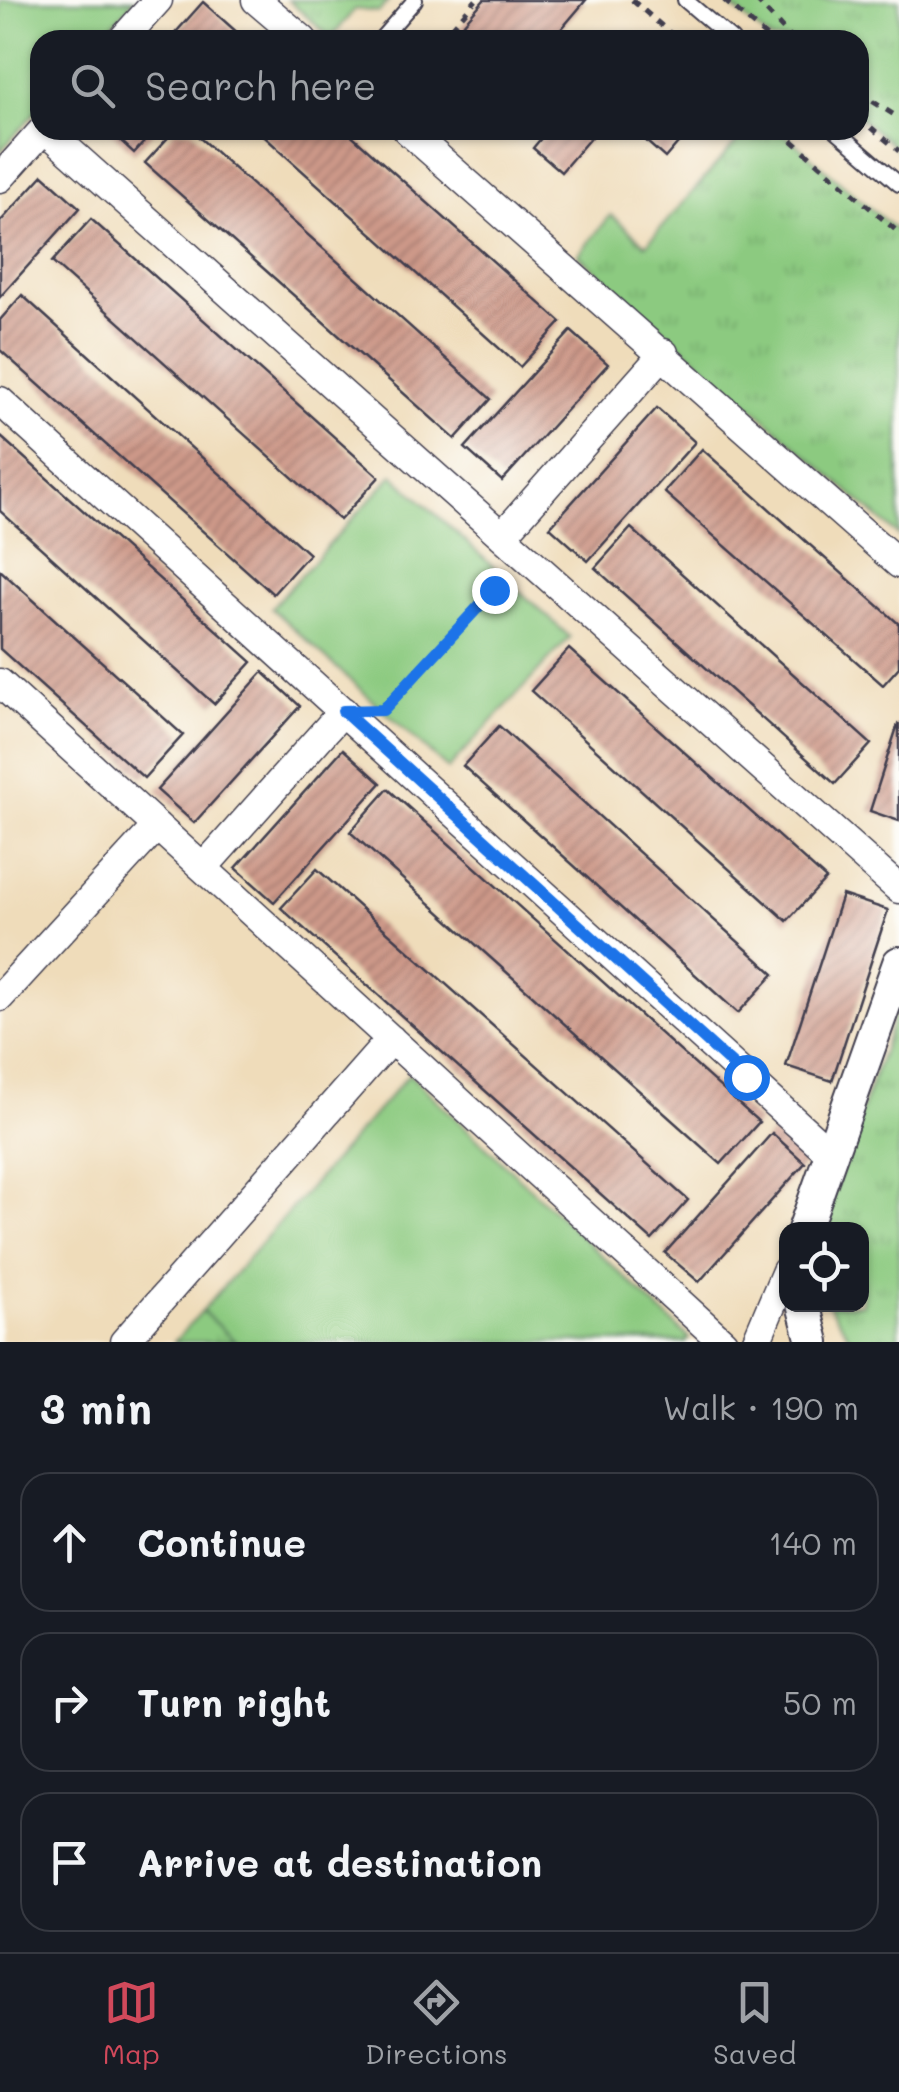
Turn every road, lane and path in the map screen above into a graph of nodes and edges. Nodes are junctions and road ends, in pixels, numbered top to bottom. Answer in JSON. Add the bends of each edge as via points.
{"nodes":[{"id":1,"x":158,"y":0,"type":"edge"},
{"id":2,"x":256,"y":0,"type":"edge"},
{"id":3,"x":415,"y":0,"type":"edge"},
{"id":4,"x":476,"y":0,"type":"edge"},
{"id":5,"x":686,"y":0,"type":"edge"},
{"id":6,"x":724,"y":0,"type":"edge"},
{"id":7,"x":756,"y":0,"type":"edge"},
{"id":8,"x":636,"y":1,"type":"edge"},
{"id":9,"x":131,"y":30,"type":"edge"},
{"id":10,"x":291,"y":30,"type":"edge"},
{"id":11,"x":389,"y":30,"type":"edge"},
{"id":12,"x":450,"y":30,"type":"edge"},
{"id":13,"x":667,"y":30,"type":"edge"},
{"id":14,"x":720,"y":30,"type":"edge"},
{"id":15,"x":758,"y":30,"type":"edge"},
{"id":16,"x":784,"y":30,"type":"edge"},
{"id":17,"x":869,"y":99,"type":"edge"},
{"id":18,"x":899,"y":118,"type":"edge"},
{"id":19,"x":869,"y":126,"type":"edge"},
{"id":20,"x":35,"y":140,"type":"edge"},
{"id":21,"x":55,"y":140,"type":"edge"},
{"id":22,"x":419,"y":140,"type":"edge"},
{"id":23,"x":792,"y":140,"type":"edge"},
{"id":24,"x":848,"y":140,"type":"edge"},
{"id":25,"x":899,"y":152,"type":"edge"},
{"id":26,"x":0,"y":178,"type":"edge"},
{"id":27,"x":899,"y":184,"type":"edge"},
{"id":28,"x":899,"y":233,"type":"edge"},
{"id":29,"x":664,"y":353,"type":"junction"},
{"id":30,"x":0,"y":401,"type":"edge"},
{"id":31,"x":502,"y":536,"type":"junction"},
{"id":32,"x":899,"y":564,"type":"edge"},
{"id":33,"x":0,"y":683,"type":"edge"},
{"id":34,"x":343,"y":711,"type":"junction"},
{"id":35,"x":157,"y":826,"type":"junction"},
{"id":36,"x":203,"y":868,"type":"junction"},
{"id":37,"x":899,"y":889,"type":"edge"},
{"id":38,"x":899,"y":963,"type":"edge"},
{"id":39,"x":0,"y":996,"type":"edge"},
{"id":40,"x":391,"y":1038,"type":"junction"},
{"id":41,"x":832,"y":1155,"type":"junction"},
{"id":42,"x":807,"y":1222,"type":"edge"},
{"id":43,"x":779,"y":1288,"type":"edge"},
{"id":44,"x":805,"y":1312,"type":"edge"},
{"id":45,"x":124,"y":1342,"type":"edge"},
{"id":46,"x":722,"y":1342,"type":"edge"},
{"id":47,"x":756,"y":1342,"type":"edge"},
{"id":48,"x":813,"y":1342,"type":"edge"}],
"edges":[{"from":1,"to":9,"type":"street"},
{"from":2,"to":10,"type":"street"},
{"from":3,"to":11,"type":"lane"},
{"from":4,"to":12,"type":"path"},
{"from":5,"to":14,"type":"lane"},
{"from":6,"to":15,"type":"path"},
{"from":7,"to":16,"type":"path"},
{"from":8,"to":13,"type":"path"},
{"from":17,"to":18,"type":"path"},
{"from":19,"to":25,"type":"path"},
{"from":20,"to":26,"type":"street"},
{"from":21,"to":31,"type":"street"},
{"from":22,"to":29,"type":"street"},
{"from":23,"to":28,"type":"path"},
{"from":24,"to":27,"type":"lane"},
{"from":29,"to":31,"type":"street"},
{"from":29,"to":32,"type":"street"},
{"from":30,"to":34,"type":"street"},
{"from":31,"to":34,"type":"path","via":[[506,578],[383,710]]},
{"from":31,"to":37,"type":"street"},
{"from":33,"to":35,"type":"street"},
{"from":34,"to":36,"type":"street"},
{"from":34,"to":41,"type":"street"},
{"from":35,"to":36,"type":"street"},
{"from":35,"to":39,"type":"street"},
{"from":36,"to":40,"type":"street"},
{"from":38,"to":41,"type":"street"},
{"from":40,"to":45,"type":"street"},
{"from":40,"to":46,"type":"street"},
{"from":41,"to":42,"type":"street"},
{"from":43,"to":47,"type":"street"},
{"from":44,"to":48,"type":"street"}]}
